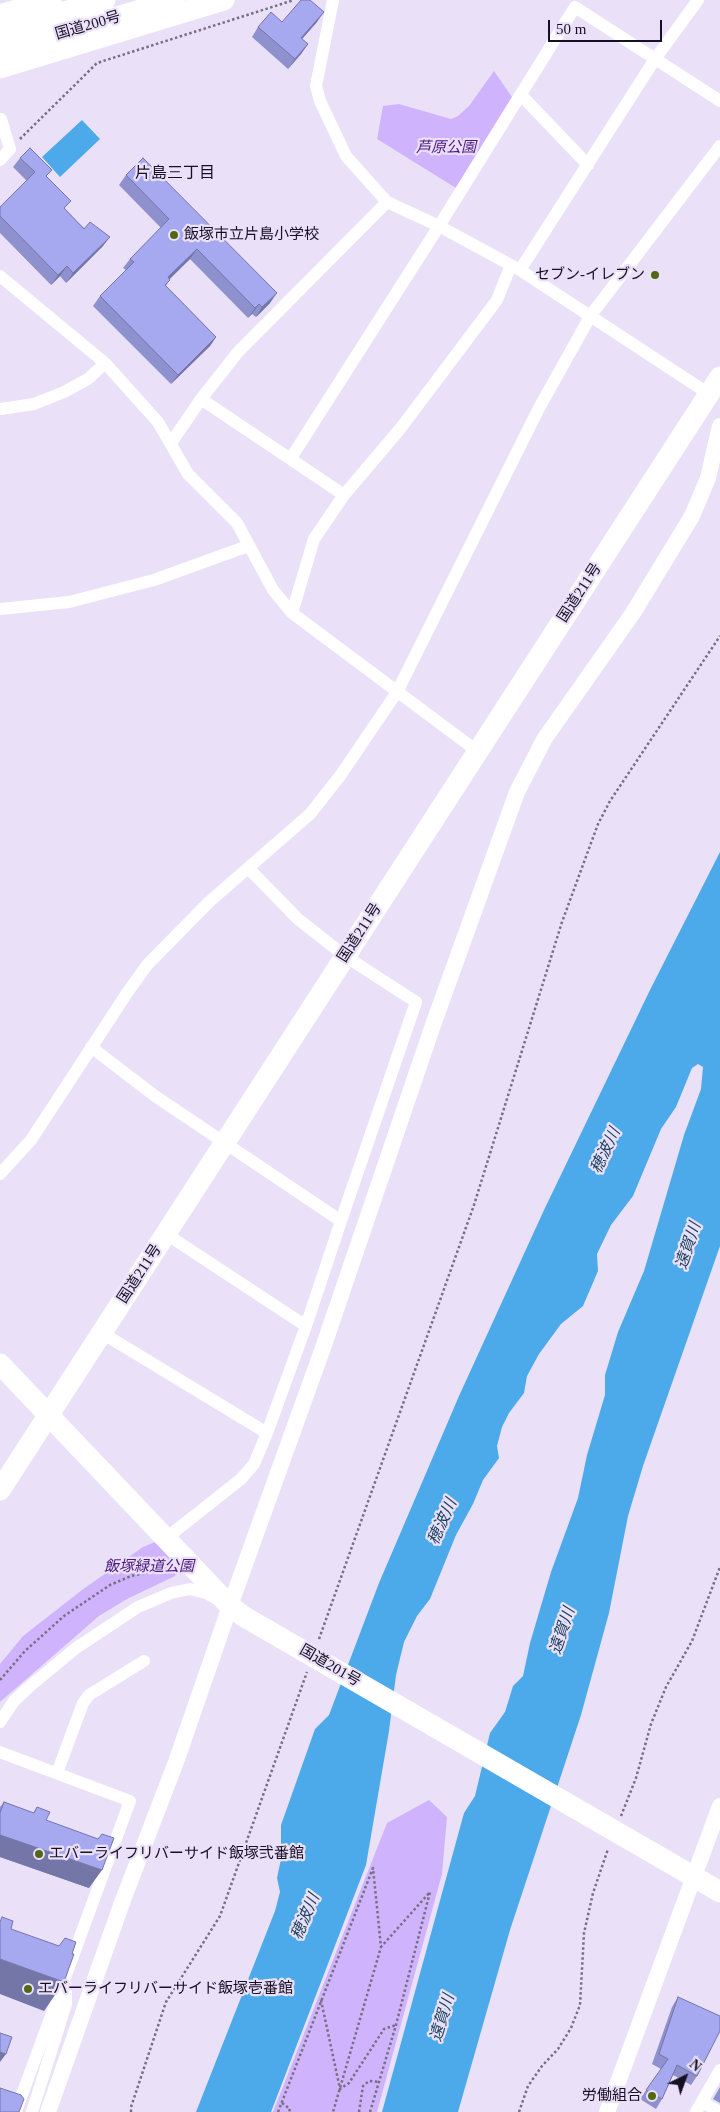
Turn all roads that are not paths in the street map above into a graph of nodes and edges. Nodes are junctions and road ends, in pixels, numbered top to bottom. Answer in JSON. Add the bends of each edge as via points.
{"nodes":[{"id":1,"x":51,"y":0,"type":"edge"},
{"id":2,"x":104,"y":0,"type":"edge"},
{"id":3,"x":175,"y":0,"type":"edge"},
{"id":4,"x":224,"y":0,"type":"edge"},
{"id":5,"x":333,"y":0,"type":"edge"},
{"id":6,"x":698,"y":0,"type":"edge"},
{"id":7,"x":573,"y":4,"type":"edge"},
{"id":8,"x":0,"y":15,"type":"edge"},
{"id":9,"x":0,"y":31,"type":"edge"},
{"id":10,"x":0,"y":51,"type":"edge"},
{"id":11,"x":655,"y":59,"type":"junction"},
{"id":12,"x":0,"y":68,"type":"edge"},
{"id":13,"x":521,"y":96,"type":"junction"},
{"id":14,"x":720,"y":101,"type":"edge"},
{"id":15,"x":1,"y":119,"type":"dead end"},
{"id":16,"x":720,"y":146,"type":"edge"},
{"id":17,"x":0,"y":160,"type":"edge"},
{"id":18,"x":588,"y":165,"type":"junction"},
{"id":19,"x":386,"y":202,"type":"junction"},
{"id":20,"x":440,"y":226,"type":"junction"},
{"id":21,"x":515,"y":267,"type":"junction"},
{"id":22,"x":0,"y":276,"type":"edge"},
{"id":23,"x":591,"y":315,"type":"junction"},
{"id":24,"x":104,"y":363,"type":"junction"},
{"id":25,"x":715,"y":385,"type":"edge"},
{"id":26,"x":201,"y":399,"type":"junction"},
{"id":27,"x":0,"y":409,"type":"edge"},
{"id":28,"x":720,"y":426,"type":"edge"},
{"id":29,"x":172,"y":443,"type":"junction"},
{"id":30,"x":291,"y":458,"type":"junction"},
{"id":31,"x":720,"y":463,"type":"edge"},
{"id":32,"x":708,"y":478,"type":"junction"},
{"id":33,"x":344,"y":495,"type":"junction"},
{"id":34,"x":248,"y":546,"type":"junction"},
{"id":35,"x":0,"y":609,"type":"edge"},
{"id":36,"x":292,"y":613,"type":"junction"},
{"id":37,"x":398,"y":692,"type":"junction"},
{"id":38,"x":477,"y":751,"type":"junction"},
{"id":39,"x":250,"y":868,"type":"junction"},
{"id":40,"x":345,"y":956,"type":"junction"},
{"id":41,"x":91,"y":1047,"type":"junction"},
{"id":42,"x":225,"y":1144,"type":"junction"},
{"id":43,"x":0,"y":1174,"type":"edge"},
{"id":44,"x":341,"y":1221,"type":"junction"},
{"id":45,"x":166,"y":1234,"type":"junction"},
{"id":46,"x":306,"y":1326,"type":"junction"},
{"id":47,"x":102,"y":1333,"type":"junction"},
{"id":48,"x":0,"y":1364,"type":"edge"},
{"id":49,"x":49,"y":1415,"type":"junction"},
{"id":50,"x":267,"y":1433,"type":"junction"},
{"id":51,"x":0,"y":1490,"type":"edge"},
{"id":52,"x":165,"y":1539,"type":"junction"},
{"id":53,"x":236,"y":1611,"type":"junction"},
{"id":54,"x":144,"y":1661,"type":"dead end"},
{"id":55,"x":0,"y":1722,"type":"edge"},
{"id":56,"x":0,"y":1752,"type":"edge"},
{"id":57,"x":57,"y":1773,"type":"junction"},
{"id":58,"x":720,"y":1806,"type":"edge"},
{"id":59,"x":689,"y":1873,"type":"junction"},
{"id":60,"x":720,"y":1892,"type":"edge"},
{"id":61,"x":66,"y":1978,"type":"junction"},
{"id":62,"x":720,"y":2070,"type":"edge"},
{"id":63,"x":699,"y":2107,"type":"edge"},
{"id":64,"x":16,"y":2111,"type":"edge"},
{"id":65,"x":32,"y":2112,"type":"edge"},
{"id":66,"x":48,"y":2112,"type":"edge"},
{"id":67,"x":606,"y":2112,"type":"edge"},
{"id":68,"x":720,"y":2112,"type":"edge"}],
"edges":[{"from":1,"to":8,"type":"highway"},
{"from":2,"to":9,"type":"highway","name":"国道200号"},
{"from":3,"to":10,"type":"highway","name":"国道200号"},
{"from":4,"to":12,"type":"highway"},
{"from":5,"to":19,"type":"street","via":[[316,86],[346,156]]},
{"from":6,"to":11,"type":"street"},
{"from":7,"to":11,"type":"street"},
{"from":7,"to":13,"type":"street"},
{"from":11,"to":14,"type":"street"},
{"from":11,"to":18,"type":"street"},
{"from":13,"to":18,"type":"street"},
{"from":13,"to":20,"type":"street"},
{"from":15,"to":17,"type":"street","via":[[10,149]]},
{"from":16,"to":23,"type":"street"},
{"from":18,"to":21,"type":"street"},
{"from":19,"to":20,"type":"street"},
{"from":19,"to":26,"type":"street","via":[[238,352]]},
{"from":20,"to":21,"type":"street"},
{"from":20,"to":30,"type":"street"},
{"from":21,"to":23,"type":"street"},
{"from":21,"to":33,"type":"street","via":[[497,300],[400,429]]},
{"from":22,"to":24,"type":"street"},
{"from":23,"to":25,"type":"street"},
{"from":23,"to":37,"type":"street","via":[[534,416]]},
{"from":24,"to":27,"type":"street","via":[[88,380],[64,392],[34,404]]},
{"from":24,"to":29,"type":"street","via":[[158,422]]},
{"from":25,"to":38,"type":"highway","name":"国道211号"},
{"from":26,"to":29,"type":"street"},
{"from":26,"to":30,"type":"street"},
{"from":28,"to":32,"type":"street"},
{"from":29,"to":34,"type":"street","via":[[188,474],[237,523]]},
{"from":30,"to":33,"type":"street"},
{"from":31,"to":32,"type":"street"},
{"from":32,"to":53,"type":"street","via":[[692,516],[672,549],[633,613],[545,738],[517,792],[433,1025]]},
{"from":33,"to":36,"type":"street","via":[[314,539]]},
{"from":34,"to":35,"type":"street","via":[[154,580],[69,602]]},
{"from":34,"to":36,"type":"street","via":[[273,590]]},
{"from":36,"to":37,"type":"street"},
{"from":37,"to":38,"type":"street"},
{"from":37,"to":39,"type":"street","via":[[310,814]]},
{"from":38,"to":40,"type":"highway","name":"国道211号"},
{"from":39,"to":40,"type":"street","via":[[298,919]]},
{"from":39,"to":41,"type":"street","via":[[209,902],[147,965]]},
{"from":40,"to":42,"type":"highway","name":"国道211号"},
{"from":40,"to":44,"type":"street","via":[[416,1002]]},
{"from":41,"to":42,"type":"street"},
{"from":41,"to":43,"type":"street","via":[[31,1140]]},
{"from":42,"to":44,"type":"street"},
{"from":42,"to":45,"type":"highway","name":"国道211号"},
{"from":44,"to":46,"type":"street"},
{"from":45,"to":46,"type":"street"},
{"from":45,"to":47,"type":"highway","name":"国道211号"},
{"from":46,"to":50,"type":"street"},
{"from":47,"to":49,"type":"highway","name":"国道211号"},
{"from":47,"to":50,"type":"street"},
{"from":48,"to":49,"type":"highway","name":"国道201号"},
{"from":49,"to":51,"type":"highway","name":"国道211号"},
{"from":49,"to":52,"type":"highway","name":"国道201号"},
{"from":50,"to":52,"type":"street","via":[[254,1464],[241,1478]]},
{"from":52,"to":53,"type":"highway","name":"国道201号"},
{"from":53,"to":55,"type":"street","via":[[206,1592],[190,1589],[138,1607],[76,1648],[29,1687],[14,1701]]},
{"from":53,"to":59,"type":"highway","name":"国道201号"},
{"from":53,"to":66,"type":"street","via":[[123,1900]]},
{"from":54,"to":57,"type":"street","via":[[89,1695],[83,1703]]},
{"from":56,"to":57,"type":"street"},
{"from":57,"to":61,"type":"street","via":[[130,1801]]},
{"from":58,"to":59,"type":"street"},
{"from":59,"to":60,"type":"highway","name":"国道201号"},
{"from":59,"to":67,"type":"street"},
{"from":61,"to":64,"type":"street"},
{"from":61,"to":65,"type":"street","via":[[66,2004]]},
{"from":62,"to":63,"type":"street"},
{"from":63,"to":68,"type":"street"}]}
